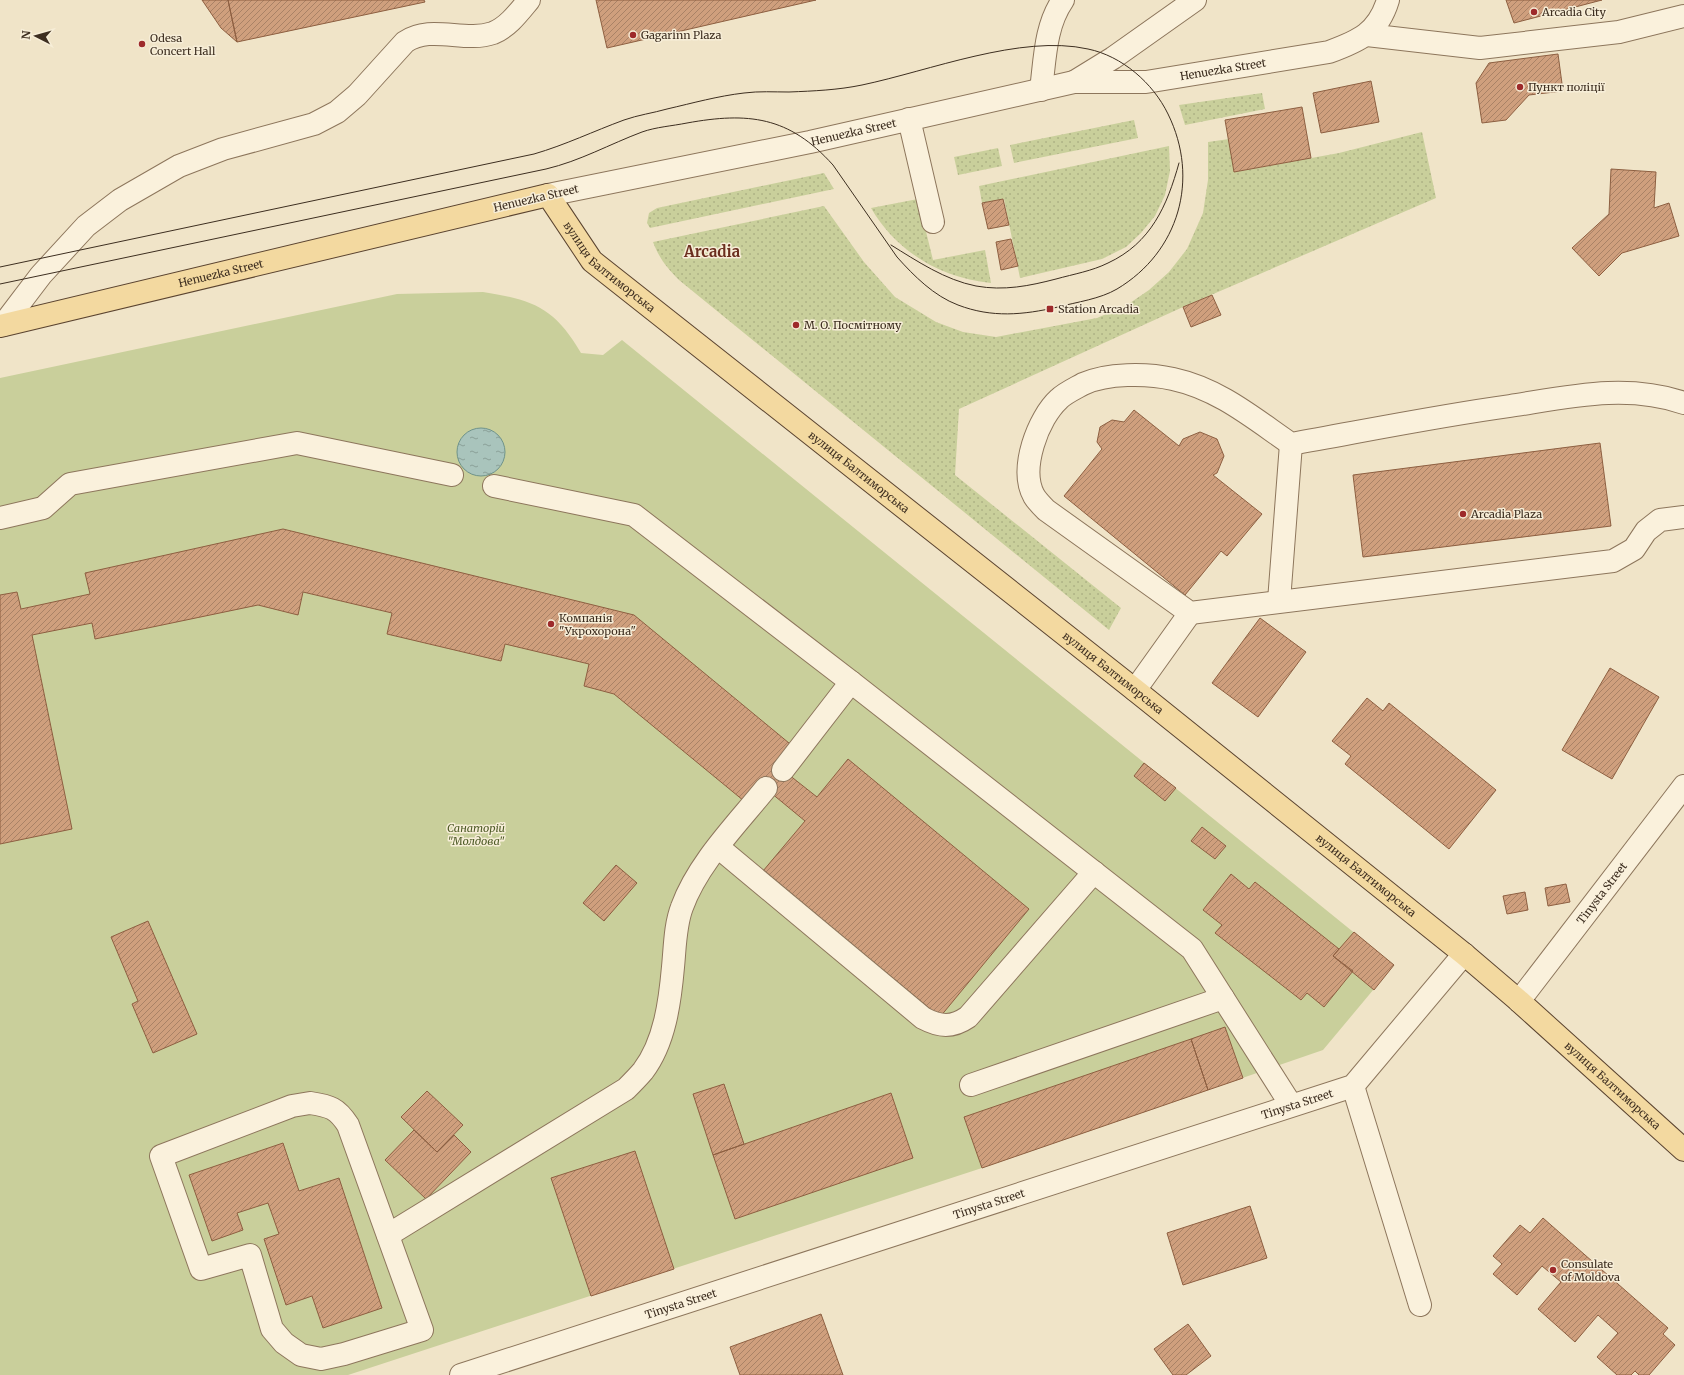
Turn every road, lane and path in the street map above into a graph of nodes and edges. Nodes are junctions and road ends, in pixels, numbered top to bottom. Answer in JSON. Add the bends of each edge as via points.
{"nodes":[{"id":1,"x":529,"y":0,"type":"edge"},
{"id":2,"x":1063,"y":0,"type":"edge"},
{"id":3,"x":1195,"y":0,"type":"edge"},
{"id":4,"x":1388,"y":0,"type":"edge"},
{"id":5,"x":1684,"y":16,"type":"edge"},
{"id":6,"x":1367,"y":35,"type":"junction"},
{"id":7,"x":1074,"y":82,"type":"junction"},
{"id":8,"x":1041,"y":90,"type":"junction"},
{"id":9,"x":909,"y":119,"type":"junction"},
{"id":10,"x":548,"y":195,"type":"junction"},
{"id":11,"x":933,"y":222,"type":"dead end"},
{"id":12,"x":1,"y":324,"type":"edge"},
{"id":13,"x":1684,"y":403,"type":"edge"},
{"id":14,"x":1291,"y":444,"type":"junction"},
{"id":15,"x":452,"y":475,"type":"dead end"},
{"id":16,"x":494,"y":486,"type":"dead end"},
{"id":17,"x":1684,"y":517,"type":"edge"},
{"id":18,"x":0,"y":518,"type":"edge"},
{"id":19,"x":1279,"y":601,"type":"junction"},
{"id":20,"x":1190,"y":613,"type":"junction"},
{"id":21,"x":851,"y":682,"type":"junction"},
{"id":22,"x":1135,"y":690,"type":"junction"},
{"id":23,"x":783,"y":770,"type":"dead end"},
{"id":24,"x":1684,"y":786,"type":"edge"},
{"id":25,"x":766,"y":788,"type":"dead end"},
{"id":26,"x":718,"y":847,"type":"junction"},
{"id":27,"x":1094,"y":872,"type":"junction"},
{"id":28,"x":1464,"y":954,"type":"junction"},
{"id":29,"x":1223,"y":998,"type":"junction"},
{"id":30,"x":1520,"y":1001,"type":"junction"},
{"id":31,"x":971,"y":1085,"type":"dead end"},
{"id":32,"x":1353,"y":1086,"type":"junction"},
{"id":33,"x":1291,"y":1105,"type":"junction"},
{"id":34,"x":1684,"y":1150,"type":"edge"},
{"id":35,"x":388,"y":1235,"type":"junction"},
{"id":36,"x":1420,"y":1305,"type":"dead end"},
{"id":37,"x":461,"y":1375,"type":"edge"}],
"edges":[{"from":1,"to":12,"type":"street","via":[[514,19],[494,32],[476,36],[430,33],[412,37],[357,95],[337,112],[314,124],[223,149],[179,166],[120,200],[86,226]]},
{"from":2,"to":8,"type":"street","via":[[1054,15],[1050,29]]},
{"from":3,"to":7,"type":"street","name":"Henuezka Street"},
{"from":4,"to":6,"type":"street","name":"Henuezka Street","via":[[1383,17]]},
{"from":5,"to":6,"type":"street","via":[[1619,32],[1480,48]]},
{"from":6,"to":7,"type":"street","name":"Henuezka Street","via":[[1329,52],[1146,82]]},
{"from":7,"to":8,"type":"street","name":"Henuezka Street"},
{"from":8,"to":9,"type":"street","name":"Henuezka Street"},
{"from":9,"to":10,"type":"street","name":"Henuezka Street","via":[[810,142]]},
{"from":9,"to":11,"type":"street"},
{"from":10,"to":12,"type":"main road","name":"Henuezka Street"},
{"from":10,"to":22,"type":"main road","name":"вулиця Балтиморська","via":[[592,261]]},
{"from":13,"to":14,"type":"street","via":[[1638,392],[1602,392],[1467,412]]},
{"from":14,"to":19,"type":"street"},
{"from":14,"to":20,"type":"street","via":[[1216,393],[1172,379],[1142,375],[1113,377],[1084,384],[1060,398],[1043,420],[1032,445],[1029,474],[1034,496],[1046,510]]},
{"from":15,"to":18,"type":"street","via":[[297,444],[70,484],[43,508]]},
{"from":16,"to":21,"type":"street","via":[[634,516]]},
{"from":17,"to":19,"type":"street","via":[[1660,520],[1646,530],[1634,549],[1613,561]]},
{"from":19,"to":20,"type":"street"},
{"from":20,"to":22,"type":"street"},
{"from":21,"to":23,"type":"street"},
{"from":21,"to":27,"type":"street"},
{"from":22,"to":28,"type":"main road","name":"вулиця Балтиморська"},
{"from":24,"to":30,"type":"street","name":"Tinysta Street"},
{"from":25,"to":26,"type":"street"},
{"from":26,"to":27,"type":"street","via":[[923,1018],[941,1026],[955,1025],[968,1017]]},
{"from":26,"to":35,"type":"street","via":[[692,884],[682,908],[663,1028],[655,1050],[643,1070],[626,1088]]},
{"from":27,"to":29,"type":"street","via":[[1192,949]]},
{"from":28,"to":30,"type":"main road","name":"вулиця Балтиморська"},
{"from":28,"to":32,"type":"street"},
{"from":29,"to":31,"type":"street"},
{"from":29,"to":33,"type":"street"},
{"from":30,"to":34,"type":"main road","name":"вулиця Балтиморська"},
{"from":32,"to":33,"type":"street","name":"Tinysta Street"},
{"from":32,"to":36,"type":"street"},
{"from":33,"to":37,"type":"street","name":"Tinysta Street"},
{"from":35,"to":35,"type":"street","via":[[348,1125],[340,1113],[327,1106],[310,1103],[292,1106],[161,1156],[201,1269],[250,1255],[272,1328],[284,1342],[301,1355],[321,1359],[422,1330]]}]}
